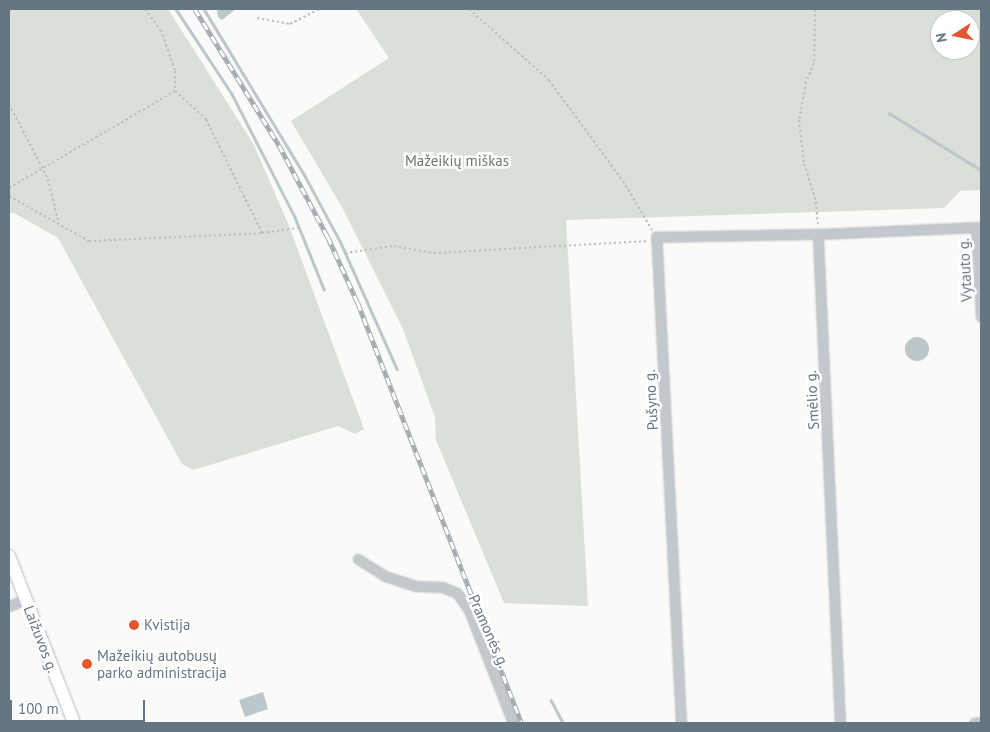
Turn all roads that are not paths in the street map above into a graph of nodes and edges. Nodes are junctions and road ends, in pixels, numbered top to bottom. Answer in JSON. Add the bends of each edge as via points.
{"nodes":[{"id":1,"x":979,"y":227,"type":"edge"},
{"id":2,"x":818,"y":234,"type":"junction"},
{"id":3,"x":981,"y":316,"type":"edge"},
{"id":4,"x":9,"y":556,"type":"edge"},
{"id":5,"x":358,"y":559,"type":"dead end"},
{"id":6,"x":26,"y":599,"type":"junction"},
{"id":7,"x":9,"y":606,"type":"edge"},
{"id":8,"x":981,"y":722,"type":"edge"},
{"id":9,"x":74,"y":723,"type":"edge"},
{"id":10,"x":513,"y":723,"type":"edge"},
{"id":11,"x":681,"y":723,"type":"edge"},
{"id":12,"x":840,"y":723,"type":"edge"},
{"id":13,"x":974,"y":723,"type":"edge"}],
"edges":[{"from":1,"to":2,"type":"street"},
{"from":1,"to":3,"type":"street","name":"Vytauto g."},
{"from":2,"to":11,"type":"street","name":"Pušyno g.","via":[[656,239]]},
{"from":2,"to":12,"type":"street","name":"Smėlio g."},
{"from":4,"to":6,"type":"main road","name":"Laižuvos g."},
{"from":5,"to":10,"type":"street","name":"Pramonės g.","via":[[392,578],[415,586],[442,587],[457,593],[468,610]]},
{"from":6,"to":7,"type":"street"},
{"from":6,"to":9,"type":"main road","name":"Laižuvos g."},
{"from":8,"to":13,"type":"street"}]}
